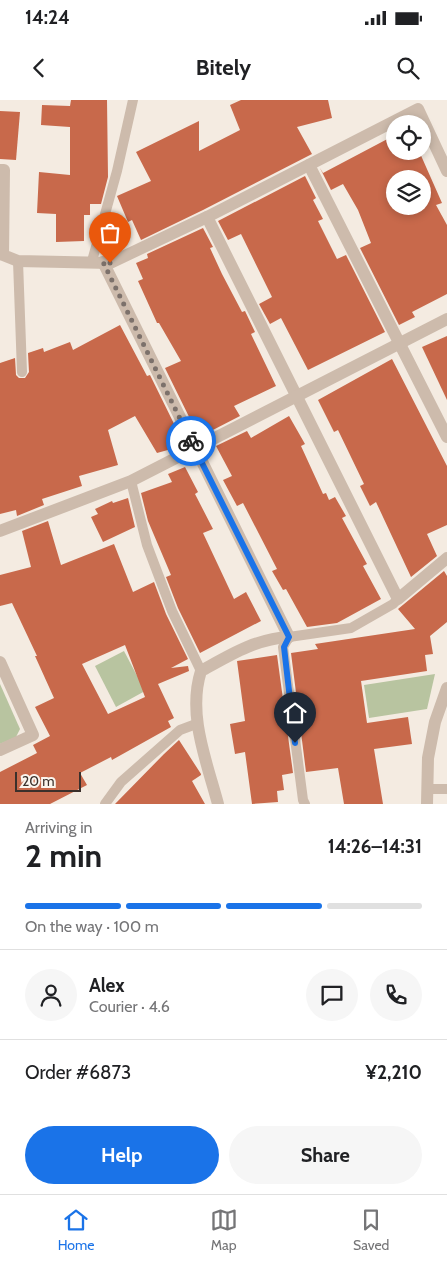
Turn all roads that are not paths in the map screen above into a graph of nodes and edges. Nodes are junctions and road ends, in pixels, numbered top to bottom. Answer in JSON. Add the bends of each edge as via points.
{"nodes":[{"id":1,"x":134,"y":100,"type":"edge"},
{"id":2,"x":416,"y":104,"type":"edge"},
{"id":3,"x":309,"y":166,"type":"junction"},
{"id":4,"x":0,"y":170,"type":"edge"},
{"id":5,"x":447,"y":171,"type":"edge"},
{"id":6,"x":207,"y":217,"type":"junction"},
{"id":7,"x":2,"y":255,"type":"edge"},
{"id":8,"x":18,"y":261,"type":"junction"},
{"id":9,"x":97,"y":262,"type":"junction"},
{"id":10,"x":447,"y":319,"type":"edge"},
{"id":11,"x":400,"y":344,"type":"junction"},
{"id":12,"x":22,"y":372,"type":"dead end"},
{"id":13,"x":297,"y":396,"type":"junction"},
{"id":14,"x":447,"y":437,"type":"edge"},
{"id":15,"x":196,"y":449,"type":"junction"},
{"id":16,"x":131,"y":481,"type":"junction"},
{"id":17,"x":0,"y":531,"type":"edge"},
{"id":18,"x":447,"y":558,"type":"edge"},
{"id":19,"x":398,"y":599,"type":"junction"},
{"id":20,"x":289,"y":637,"type":"junction"},
{"id":21,"x":0,"y":662,"type":"edge"},
{"id":22,"x":201,"y":671,"type":"junction"},
{"id":23,"x":447,"y":688,"type":"edge"},
{"id":24,"x":196,"y":724,"type":"junction"},
{"id":25,"x":0,"y":750,"type":"edge"},
{"id":26,"x":428,"y":789,"type":"junction"},
{"id":27,"x":447,"y":789,"type":"edge"},
{"id":28,"x":105,"y":804,"type":"edge"},
{"id":29,"x":218,"y":804,"type":"edge"},
{"id":30,"x":305,"y":804,"type":"edge"},
{"id":31,"x":427,"y":804,"type":"edge"}],
"edges":[{"from":1,"to":9,"type":"lane"},
{"from":2,"to":3,"type":"street"},
{"from":2,"to":5,"type":"street"},
{"from":3,"to":6,"type":"street"},
{"from":3,"to":11,"type":"street"},
{"from":4,"to":7,"type":"street","via":[[4,170]]},
{"from":6,"to":9,"type":"street","via":[[110,263]]},
{"from":6,"to":13,"type":"street"},
{"from":7,"to":8,"type":"street"},
{"from":8,"to":9,"type":"street"},
{"from":8,"to":12,"type":"lane"},
{"from":9,"to":15,"type":"street"},
{"from":10,"to":11,"type":"street"},
{"from":11,"to":13,"type":"street"},
{"from":11,"to":14,"type":"street"},
{"from":13,"to":15,"type":"street"},
{"from":13,"to":19,"type":"street"},
{"from":15,"to":16,"type":"street"},
{"from":15,"to":20,"type":"street"},
{"from":16,"to":17,"type":"street"},
{"from":16,"to":22,"type":"lane","via":[[147,545],[172,610]]},
{"from":18,"to":19,"type":"street"},
{"from":19,"to":20,"type":"lane","via":[[351,628]]},
{"from":20,"to":22,"type":"street","via":[[251,644]]},
{"from":20,"to":30,"type":"lane","via":[[284,647]]},
{"from":21,"to":25,"type":"street","via":[[32,735]]},
{"from":22,"to":24,"type":"street","via":[[197,685]]},
{"from":23,"to":26,"type":"street","via":[[435,722],[428,758]]},
{"from":24,"to":28,"type":"lane","via":[[180,730],[121,782]]},
{"from":24,"to":29,"type":"street"},
{"from":26,"to":27,"type":"lane"},
{"from":26,"to":31,"type":"street"}]}
